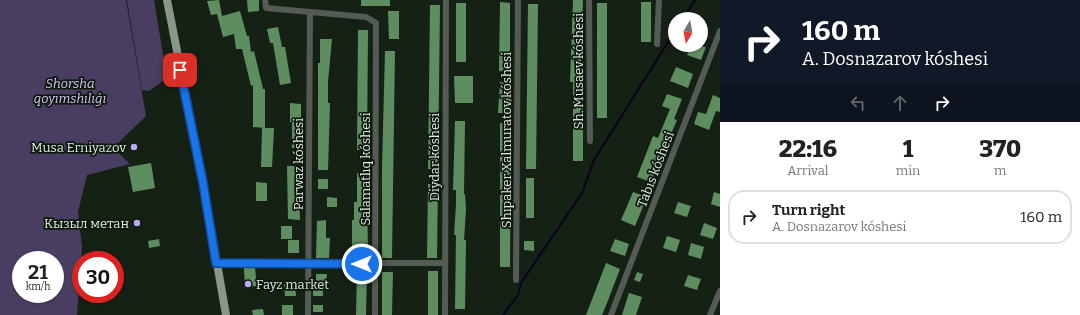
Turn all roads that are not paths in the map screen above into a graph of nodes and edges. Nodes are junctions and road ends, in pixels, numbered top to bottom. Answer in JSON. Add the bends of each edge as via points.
{"nodes":[{"id":1,"x":167,"y":0,"type":"edge"},
{"id":2,"x":265,"y":0,"type":"edge"},
{"id":3,"x":446,"y":0,"type":"edge"},
{"id":4,"x":518,"y":0,"type":"edge"},
{"id":5,"x":589,"y":0,"type":"edge"},
{"id":6,"x":659,"y":0,"type":"edge"},
{"id":7,"x":310,"y":13,"type":"junction"},
{"id":8,"x":720,"y":31,"type":"edge"},
{"id":9,"x":657,"y":44,"type":"dead end"},
{"id":10,"x":590,"y":141,"type":"dead end"},
{"id":11,"x":216,"y":263,"type":"junction"},
{"id":12,"x":445,"y":263,"type":"junction"},
{"id":13,"x":308,"y":264,"type":"junction"},
{"id":14,"x":376,"y":264,"type":"junction"},
{"id":15,"x":516,"y":280,"type":"dead end"},
{"id":16,"x":720,"y":291,"type":"edge"},
{"id":17,"x":226,"y":315,"type":"edge"},
{"id":18,"x":308,"y":315,"type":"edge"},
{"id":19,"x":375,"y":315,"type":"edge"},
{"id":20,"x":445,"y":315,"type":"edge"},
{"id":21,"x":611,"y":315,"type":"edge"},
{"id":22,"x":710,"y":315,"type":"edge"}],
"edges":[{"from":1,"to":11,"type":"main road"},
{"from":2,"to":7,"type":"street","via":[[266,8]]},
{"from":3,"to":12,"type":"street","name":"Diydar kóshesi"},
{"from":4,"to":15,"type":"street","name":"Shıpaker Xalmuratov kóshesi"},
{"from":5,"to":10,"type":"street","name":"Sh. Musaev kóshesi"},
{"from":6,"to":9,"type":"street"},
{"from":7,"to":13,"type":"street","name":"Parwaz kóshesi"},
{"from":7,"to":14,"type":"street","name":"Salamatlıq kóshesi","via":[[366,17],[376,23]]},
{"from":8,"to":21,"type":"street","name":"Tabıs kóshesi"},
{"from":11,"to":13,"type":"street"},
{"from":11,"to":17,"type":"main road"},
{"from":12,"to":14,"type":"street"},
{"from":12,"to":20,"type":"street","name":"Diydar kóshesi"},
{"from":13,"to":14,"type":"street"},
{"from":13,"to":18,"type":"street","name":"Parwaz kóshesi"},
{"from":14,"to":19,"type":"street","name":"Salamatlıq kóshesi"},
{"from":16,"to":22,"type":"street"}]}
